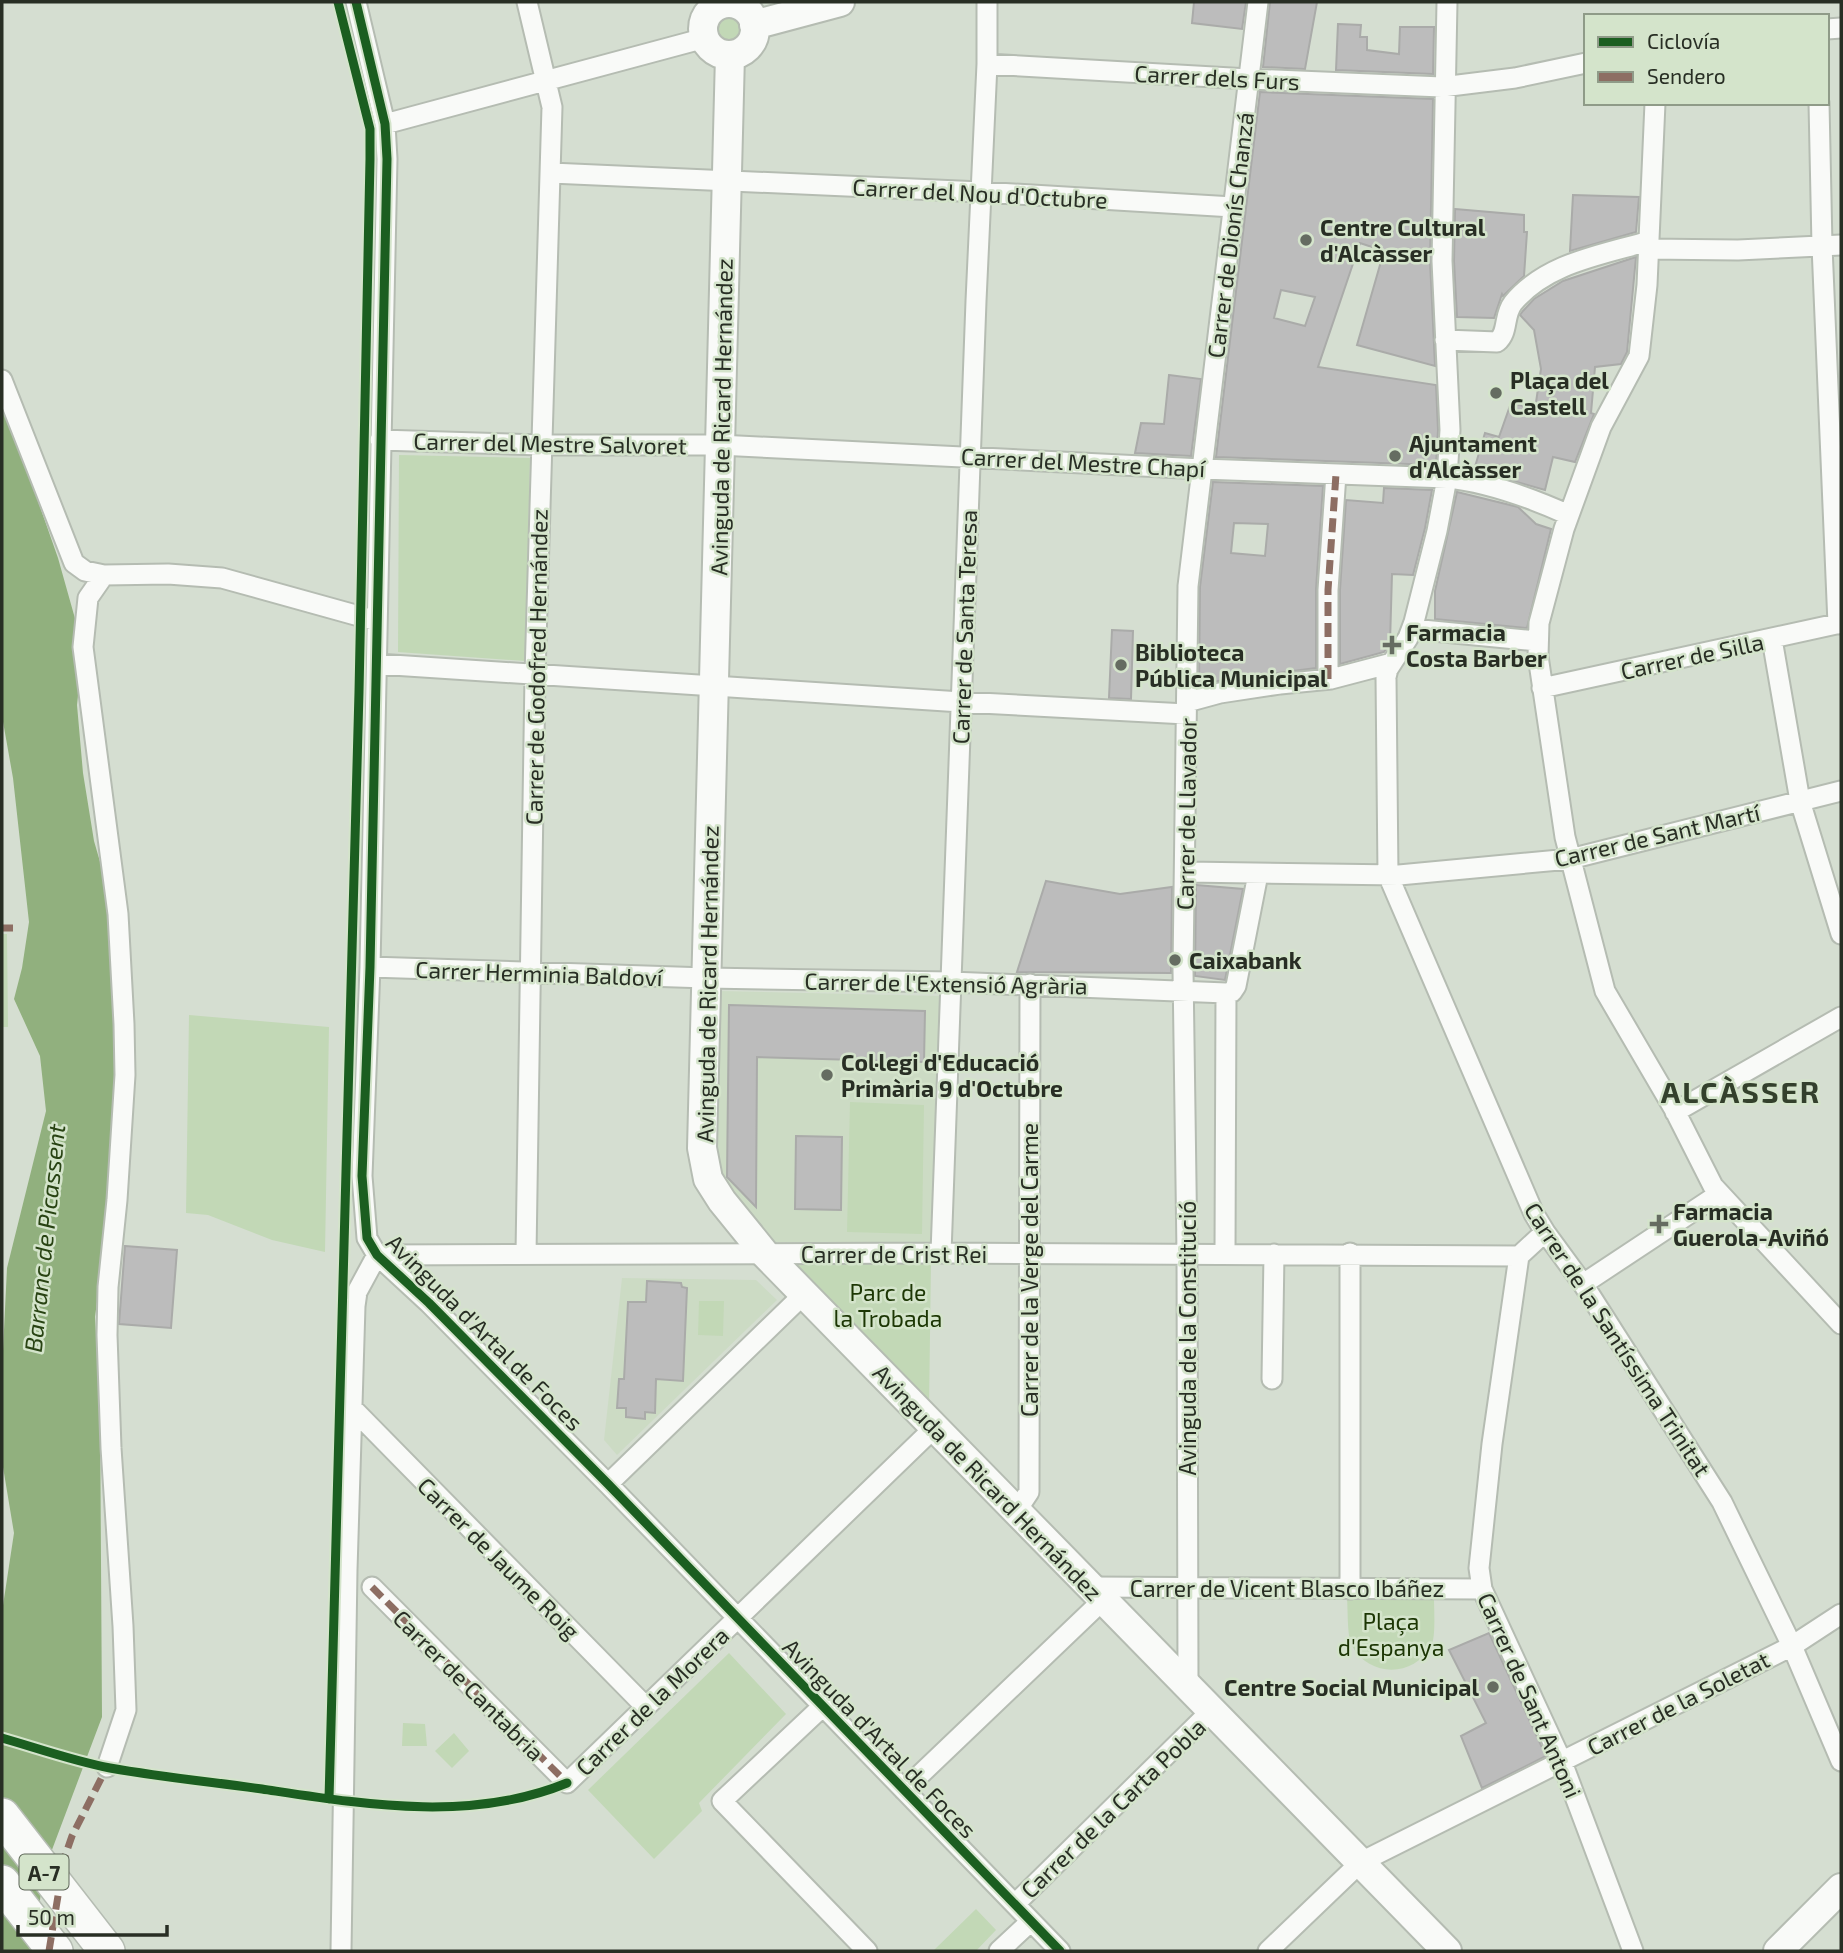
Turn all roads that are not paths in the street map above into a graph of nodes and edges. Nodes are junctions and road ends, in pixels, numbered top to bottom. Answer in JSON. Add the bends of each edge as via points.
{"nodes":[{"id":1,"x":356,"y":2,"type":"edge"},
{"id":2,"x":527,"y":2,"type":"edge"},
{"id":3,"x":841,"y":2,"type":"edge"},
{"id":4,"x":987,"y":2,"type":"edge"},
{"id":5,"x":1258,"y":2,"type":"edge"},
{"id":6,"x":1447,"y":2,"type":"edge"},
{"id":7,"x":722,"y":3,"type":"edge"},
{"id":8,"x":754,"y":25,"type":"junction"},
{"id":9,"x":705,"y":38,"type":"junction"},
{"id":10,"x":730,"y":55,"type":"junction"},
{"id":11,"x":1584,"y":63,"type":"edge"},
{"id":12,"x":987,"y":64,"type":"junction"},
{"id":13,"x":1249,"y":79,"type":"junction"},
{"id":14,"x":547,"y":80,"type":"junction"},
{"id":15,"x":1446,"y":86,"type":"junction"},
{"id":16,"x":1656,"y":105,"type":"edge"},
{"id":17,"x":1819,"y":105,"type":"edge"},
{"id":18,"x":385,"y":124,"type":"junction"},
{"id":19,"x":551,"y":173,"type":"junction"},
{"id":20,"x":727,"y":180,"type":"junction"},
{"id":21,"x":981,"y":192,"type":"junction"},
{"id":22,"x":1233,"y":207,"type":"junction"},
{"id":23,"x":1648,"y":245,"type":"junction"},
{"id":24,"x":1832,"y":245,"type":"edge"},
{"id":25,"x":1445,"y":340,"type":"junction"},
{"id":26,"x":2,"y":380,"type":"edge"},
{"id":27,"x":1836,"y":427,"type":"edge"},
{"id":28,"x":380,"y":440,"type":"junction"},
{"id":29,"x":542,"y":445,"type":"junction"},
{"id":30,"x":719,"y":445,"type":"junction"},
{"id":31,"x":971,"y":456,"type":"junction"},
{"id":32,"x":1202,"y":469,"type":"junction"},
{"id":33,"x":1336,"y":474,"type":"junction"},
{"id":34,"x":1447,"y":478,"type":"junction"},
{"id":35,"x":1569,"y":515,"type":"junction"},
{"id":36,"x":104,"y":575,"type":"junction"},
{"id":37,"x":377,"y":621,"type":"junction"},
{"id":38,"x":1840,"y":624,"type":"edge"},
{"id":39,"x":1412,"y":629,"type":"junction"},
{"id":40,"x":1772,"y":639,"type":"junction"},
{"id":41,"x":1536,"y":640,"type":"junction"},
{"id":42,"x":1392,"y":663,"type":"junction"},
{"id":43,"x":376,"y":664,"type":"junction"},
{"id":44,"x":535,"y":675,"type":"junction"},
{"id":45,"x":1328,"y":680,"type":"junction"},
{"id":46,"x":714,"y":685,"type":"junction"},
{"id":47,"x":1542,"y":688,"type":"junction"},
{"id":48,"x":961,"y":702,"type":"junction"},
{"id":49,"x":1186,"y":708,"type":"junction"},
{"id":50,"x":1841,"y":791,"type":"edge"},
{"id":51,"x":1800,"y":801,"type":"junction"},
{"id":52,"x":1570,"y":859,"type":"junction"},
{"id":53,"x":1186,"y":872,"type":"junction"},
{"id":54,"x":1258,"y":874,"type":"junction"},
{"id":55,"x":1388,"y":875,"type":"junction"},
{"id":56,"x":1841,"y":934,"type":"edge"},
{"id":57,"x":370,"y":967,"type":"junction"},
{"id":58,"x":531,"y":973,"type":"junction"},
{"id":59,"x":707,"y":978,"type":"junction"},
{"id":60,"x":951,"y":982,"type":"junction"},
{"id":61,"x":1030,"y":984,"type":"junction"},
{"id":62,"x":1184,"y":990,"type":"junction"},
{"id":63,"x":1226,"y":993,"type":"junction"},
{"id":64,"x":1841,"y":1017,"type":"edge"},
{"id":65,"x":1675,"y":1112,"type":"junction"},
{"id":66,"x":1719,"y":1194,"type":"junction"},
{"id":67,"x":740,"y":1222,"type":"junction"},
{"id":68,"x":1545,"y":1232,"type":"junction"},
{"id":69,"x":941,"y":1253,"type":"junction"},
{"id":70,"x":1187,"y":1253,"type":"junction"},
{"id":71,"x":1225,"y":1253,"type":"junction"},
{"id":72,"x":1350,"y":1253,"type":"junction"},
{"id":73,"x":526,"y":1254,"type":"junction"},
{"id":74,"x":765,"y":1254,"type":"junction"},
{"id":75,"x":1029,"y":1254,"type":"junction"},
{"id":76,"x":1274,"y":1254,"type":"junction"},
{"id":77,"x":377,"y":1255,"type":"junction"},
{"id":78,"x":720,"y":1255,"type":"junction"},
{"id":79,"x":1519,"y":1256,"type":"junction"},
{"id":80,"x":1583,"y":1284,"type":"junction"},
{"id":81,"x":804,"y":1294,"type":"junction"},
{"id":82,"x":1841,"y":1324,"type":"edge"},
{"id":83,"x":1272,"y":1379,"type":"dead end"},
{"id":84,"x":353,"y":1409,"type":"junction"},
{"id":85,"x":934,"y":1428,"type":"junction"},
{"id":86,"x":608,"y":1484,"type":"junction"},
{"id":87,"x":1017,"y":1510,"type":"junction"},
{"id":88,"x":372,"y":1587,"type":"dead end"},
{"id":89,"x":1187,"y":1588,"type":"junction"},
{"id":90,"x":1350,"y":1589,"type":"junction"},
{"id":91,"x":1482,"y":1589,"type":"junction"},
{"id":92,"x":1097,"y":1594,"type":"junction"},
{"id":93,"x":1841,"y":1614,"type":"edge"},
{"id":94,"x":737,"y":1619,"type":"junction"},
{"id":95,"x":1792,"y":1646,"type":"junction"},
{"id":96,"x":1188,"y":1686,"type":"junction"},
{"id":97,"x":823,"y":1706,"type":"junction"},
{"id":98,"x":646,"y":1707,"type":"junction"},
{"id":99,"x":1211,"y":1711,"type":"junction"},
{"id":100,"x":1841,"y":1761,"type":"edge"},
{"id":101,"x":1562,"y":1762,"type":"junction"},
{"id":102,"x":107,"y":1767,"type":"dead end"},
{"id":103,"x":567,"y":1783,"type":"joint"},
{"id":104,"x":904,"y":1790,"type":"junction"},
{"id":105,"x":2,"y":1816,"type":"edge"},
{"id":106,"x":1361,"y":1861,"type":"junction"},
{"id":107,"x":2,"y":1883,"type":"edge"},
{"id":108,"x":1841,"y":1888,"type":"edge"},
{"id":109,"x":1015,"y":1904,"type":"junction"},
{"id":110,"x":1031,"y":1921,"type":"junction"},
{"id":111,"x":97,"y":1940,"type":"edge"},
{"id":112,"x":55,"y":1951,"type":"edge"},
{"id":113,"x":341,"y":1951,"type":"edge"},
{"id":114,"x":867,"y":1951,"type":"edge"},
{"id":115,"x":999,"y":1951,"type":"edge"},
{"id":116,"x":1059,"y":1951,"type":"edge"},
{"id":117,"x":1268,"y":1951,"type":"edge"},
{"id":118,"x":1447,"y":1951,"type":"edge"},
{"id":119,"x":1633,"y":1951,"type":"edge"},
{"id":120,"x":1778,"y":1951,"type":"edge"}],
"edges":[{"from":1,"to":18,"type":"street","name":"Avinguda d'Artal de Foces"},
{"from":2,"to":14,"type":"street","name":"Carrer de Godofred Hernández"},
{"from":3,"to":8,"type":"street"},
{"from":4,"to":12,"type":"street","name":"Carrer de Santa Teresa"},
{"from":5,"to":13,"type":"street","name":"Carrer de Dionís Chanzá"},
{"from":6,"to":15,"type":"street"},
{"from":7,"to":8,"type":"street","via":[[747,10]]},
{"from":7,"to":9,"type":"street","via":[[706,17]]},
{"from":8,"to":10,"type":"street","via":[[749,45]]},
{"from":9,"to":10,"type":"street","via":[[715,50]]},
{"from":9,"to":14,"type":"street"},
{"from":10,"to":20,"type":"street","name":"Avinguda de Ricard Hernández"},
{"from":11,"to":15,"type":"street","name":"Carrer dels Furs"},
{"from":12,"to":13,"type":"street","name":"Carrer dels Furs"},
{"from":12,"to":21,"type":"street","name":"Carrer de Santa Teresa"},
{"from":13,"to":15,"type":"street","name":"Carrer dels Furs"},
{"from":13,"to":22,"type":"street","name":"Carrer de Dionís Chanzá"},
{"from":14,"to":18,"type":"street"},
{"from":14,"to":19,"type":"street","name":"Carrer de Godofred Hernández","via":[[552,107]]},
{"from":15,"to":25,"type":"street"},
{"from":16,"to":23,"type":"street"},
{"from":17,"to":24,"type":"street"},
{"from":18,"to":28,"type":"street","name":"Avinguda d'Artal de Foces"},
{"from":19,"to":20,"type":"street","name":"Carrer del Nou d'Octubre"},
{"from":19,"to":29,"type":"street","name":"Carrer de Godofred Hernández"},
{"from":20,"to":21,"type":"street","name":"Carrer del Nou d'Octubre"},
{"from":20,"to":30,"type":"street","name":"Avinguda de Ricard Hernández"},
{"from":21,"to":22,"type":"street","name":"Carrer del Nou d'Octubre"},
{"from":21,"to":31,"type":"street","name":"Carrer de Santa Teresa"},
{"from":22,"to":32,"type":"street","name":"Carrer de Dionís Chanzá"},
{"from":23,"to":24,"type":"street","via":[[1738,250]]},
{"from":23,"to":25,"type":"street","via":[[1547,274],[1508,311],[1503,337],[1497,342]]},
{"from":23,"to":35,"type":"street","via":[[1639,356],[1601,427]]},
{"from":24,"to":27,"type":"street"},
{"from":25,"to":34,"type":"street","via":[[1450,430]]},
{"from":26,"to":36,"type":"street","via":[[74,563]]},
{"from":27,"to":38,"type":"street"},
{"from":28,"to":29,"type":"street","name":"Carrer del Mestre Salvoret"},
{"from":28,"to":37,"type":"street","name":"Avinguda d'Artal de Foces"},
{"from":29,"to":30,"type":"street","name":"Carrer del Mestre Salvoret"},
{"from":29,"to":44,"type":"street","name":"Carrer de Godofred Hernández"},
{"from":30,"to":31,"type":"street","name":"Carrer del Mestre Chapí"},
{"from":30,"to":46,"type":"street","name":"Avinguda de Ricard Hernández"},
{"from":31,"to":32,"type":"street","name":"Carrer del Mestre Chapí"},
{"from":31,"to":48,"type":"street","name":"Carrer de Santa Teresa"},
{"from":32,"to":33,"type":"street","name":"Carrer del Mestre Chapí"},
{"from":32,"to":49,"type":"street","name":"Carrer de Llavador","via":[[1188,586]]},
{"from":33,"to":34,"type":"street","name":"Carrer del Mestre Chapí"},
{"from":33,"to":45,"type":"street"},
{"from":34,"to":35,"type":"street","name":"Carrer del Mestre Chapí","via":[[1503,491]]},
{"from":34,"to":39,"type":"street"},
{"from":35,"to":41,"type":"street"},
{"from":36,"to":37,"type":"street","via":[[222,578]]},
{"from":36,"to":102,"type":"street","via":[[88,598],[83,646],[118,914],[124,1024],[107,1335],[126,1710]]},
{"from":37,"to":43,"type":"street","name":"Avinguda d'Artal de Foces"},
{"from":38,"to":40,"type":"street","name":"Carrer de Silla"},
{"from":39,"to":41,"type":"street"},
{"from":39,"to":42,"type":"street"},
{"from":40,"to":47,"type":"street","name":"Carrer de Silla"},
{"from":40,"to":51,"type":"street"},
{"from":41,"to":47,"type":"street"},
{"from":42,"to":45,"type":"street"},
{"from":42,"to":55,"type":"street","via":[[1385,688]]},
{"from":43,"to":44,"type":"street"},
{"from":43,"to":57,"type":"street","name":"Avinguda d'Artal de Foces"},
{"from":44,"to":46,"type":"street"},
{"from":44,"to":58,"type":"street","name":"Carrer de Godofred Hernández"},
{"from":45,"to":49,"type":"street","via":[[1232,691]]},
{"from":46,"to":48,"type":"street"},
{"from":46,"to":59,"type":"street","name":"Avinguda de Ricard Hernández"},
{"from":47,"to":52,"type":"street"},
{"from":48,"to":49,"type":"street"},
{"from":48,"to":60,"type":"street","name":"Carrer de Santa Teresa"},
{"from":49,"to":53,"type":"street","name":"Carrer de Llavador"},
{"from":50,"to":51,"type":"street","name":"Carrer de Sant Martí"},
{"from":51,"to":52,"type":"street","name":"Carrer de Sant Martí"},
{"from":51,"to":56,"type":"street"},
{"from":52,"to":55,"type":"street","name":"Carrer de Sant Martí"},
{"from":52,"to":65,"type":"street","via":[[1605,991]]},
{"from":53,"to":54,"type":"street","name":"Carrer de Sant Martí"},
{"from":53,"to":62,"type":"street","name":"Carrer de Llavador"},
{"from":54,"to":55,"type":"street","name":"Carrer de Sant Martí"},
{"from":54,"to":63,"type":"street","via":[[1236,986]]},
{"from":55,"to":68,"type":"street","name":"Carrer de la Santíssima Trinitat","via":[[1527,1200]]},
{"from":57,"to":58,"type":"street","name":"Carrer Herminia Baldoví"},
{"from":57,"to":77,"type":"street","name":"Avinguda d'Artal de Foces","via":[[363,1198],[367,1238]]},
{"from":58,"to":59,"type":"street","name":"Carrer Herminia Baldoví"},
{"from":58,"to":73,"type":"street","name":"Carrer de Godofred Hernández"},
{"from":59,"to":60,"type":"street","name":"Carrer de l'Extensió Agrària"},
{"from":59,"to":67,"type":"street","name":"Avinguda de Ricard Hernández","via":[[702,1148],[708,1179]]},
{"from":60,"to":61,"type":"street","name":"Carrer de l'Extensió Agrària"},
{"from":60,"to":69,"type":"street","name":"Carrer de Santa Teresa"},
{"from":61,"to":62,"type":"street","name":"Carrer de l'Extensió Agrària"},
{"from":61,"to":75,"type":"street","name":"Carrer de la Verge del Carme"},
{"from":62,"to":63,"type":"street"},
{"from":62,"to":70,"type":"street","name":"Avinguda de la Constitució"},
{"from":63,"to":71,"type":"street","name":"Avinguda de la Constitució"},
{"from":64,"to":65,"type":"street"},
{"from":65,"to":66,"type":"street"},
{"from":66,"to":80,"type":"street"},
{"from":66,"to":82,"type":"street"},
{"from":67,"to":74,"type":"street","name":"Avinguda de Ricard Hernández"},
{"from":67,"to":78,"type":"street","via":[[735,1238]]},
{"from":68,"to":79,"type":"street"},
{"from":68,"to":80,"type":"street","name":"Carrer de la Santíssima Trinitat"},
{"from":69,"to":74,"type":"street","name":"Carrer de Crist Rei"},
{"from":69,"to":75,"type":"street","name":"Carrer de Crist Rei"},
{"from":70,"to":71,"type":"street","name":"Carrer de Crist Rei"},
{"from":70,"to":75,"type":"street","name":"Carrer de Crist Rei"},
{"from":70,"to":89,"type":"street","name":"Avinguda de la Constitució"},
{"from":71,"to":76,"type":"street","name":"Carrer de Crist Rei"},
{"from":72,"to":76,"type":"street","name":"Carrer de Crist Rei"},
{"from":72,"to":79,"type":"street","name":"Carrer de Crist Rei"},
{"from":72,"to":90,"type":"street"},
{"from":73,"to":77,"type":"street","name":"Carrer de Crist Rei"},
{"from":73,"to":78,"type":"street","name":"Carrer de Crist Rei"},
{"from":74,"to":78,"type":"street","name":"Carrer de Crist Rei"},
{"from":74,"to":81,"type":"street","name":"Avinguda de Ricard Hernández"},
{"from":75,"to":87,"type":"street","name":"Carrer de la Verge del Carme","via":[[1029,1492]]},
{"from":76,"to":83,"type":"street"},
{"from":77,"to":84,"type":"street","via":[[357,1292]]},
{"from":77,"to":86,"type":"street","name":"Avinguda d'Artal de Foces"},
{"from":79,"to":91,"type":"street","name":"Carrer de Sant Antoni","via":[[1492,1444],[1479,1568]]},
{"from":80,"to":95,"type":"street","name":"Carrer de la Santíssima Trinitat","via":[[1722,1502]]},
{"from":81,"to":85,"type":"street","name":"Avinguda de Ricard Hernández"},
{"from":81,"to":86,"type":"street"},
{"from":84,"to":98,"type":"street","name":"Carrer de Jaume Roig"},
{"from":84,"to":113,"type":"street"},
{"from":85,"to":87,"type":"street","name":"Avinguda de Ricard Hernández"},
{"from":85,"to":94,"type":"street","name":"Carrer de la Morera"},
{"from":86,"to":94,"type":"street","name":"Avinguda d'Artal de Foces"},
{"from":87,"to":92,"type":"street","name":"Avinguda de Ricard Hernández"},
{"from":88,"to":103,"type":"street","name":"Carrer de Cantabria"},
{"from":89,"to":90,"type":"street","name":"Carrer de Vicent Blasco Ibáñez"},
{"from":89,"to":92,"type":"street","name":"Carrer de Vicent Blasco Ibáñez"},
{"from":89,"to":96,"type":"street","name":"Avinguda de la Constitució"},
{"from":90,"to":91,"type":"street","name":"Carrer de Vicent Blasco Ibáñez"},
{"from":91,"to":101,"type":"street","name":"Carrer de Sant Antoni"},
{"from":92,"to":96,"type":"street","name":"Avinguda de Ricard Hernández"},
{"from":92,"to":104,"type":"street"},
{"from":93,"to":95,"type":"street","name":"Carrer de la Soletat"},
{"from":94,"to":97,"type":"street","name":"Avinguda d'Artal de Foces"},
{"from":94,"to":98,"type":"street","name":"Carrer de la Morera"},
{"from":95,"to":100,"type":"street","name":"Carrer de la Santíssima Trinitat"},
{"from":95,"to":101,"type":"street","name":"Carrer de la Soletat"},
{"from":96,"to":99,"type":"street","name":"Avinguda de Ricard Hernández"},
{"from":97,"to":104,"type":"street","name":"Avinguda d'Artal de Foces"},
{"from":97,"to":114,"type":"street","via":[[722,1801]]},
{"from":98,"to":103,"type":"street","name":"Carrer de la Morera"},
{"from":99,"to":106,"type":"street","name":"Avinguda de Ricard Hernández"},
{"from":99,"to":109,"type":"street","name":"Carrer de la Carta Pobla"},
{"from":101,"to":106,"type":"street","name":"Carrer de la Soletat"},
{"from":101,"to":119,"type":"street","name":"Carrer de Sant Antoni"},
{"from":104,"to":109,"type":"street","name":"Avinguda d'Artal de Foces"},
{"from":105,"to":111,"type":"highway","number":"A-7"},
{"from":106,"to":117,"type":"street","name":"Carrer de la Soletat"},
{"from":106,"to":118,"type":"street","name":"Avinguda de Ricard Hernández"},
{"from":107,"to":112,"type":"highway","number":"A-7"},
{"from":108,"to":120,"type":"street"},
{"from":109,"to":110,"type":"street","name":"Avinguda d'Artal de Foces"},
{"from":110,"to":115,"type":"street"},
{"from":110,"to":116,"type":"street","name":"Avinguda d'Artal de Foces"}]}
